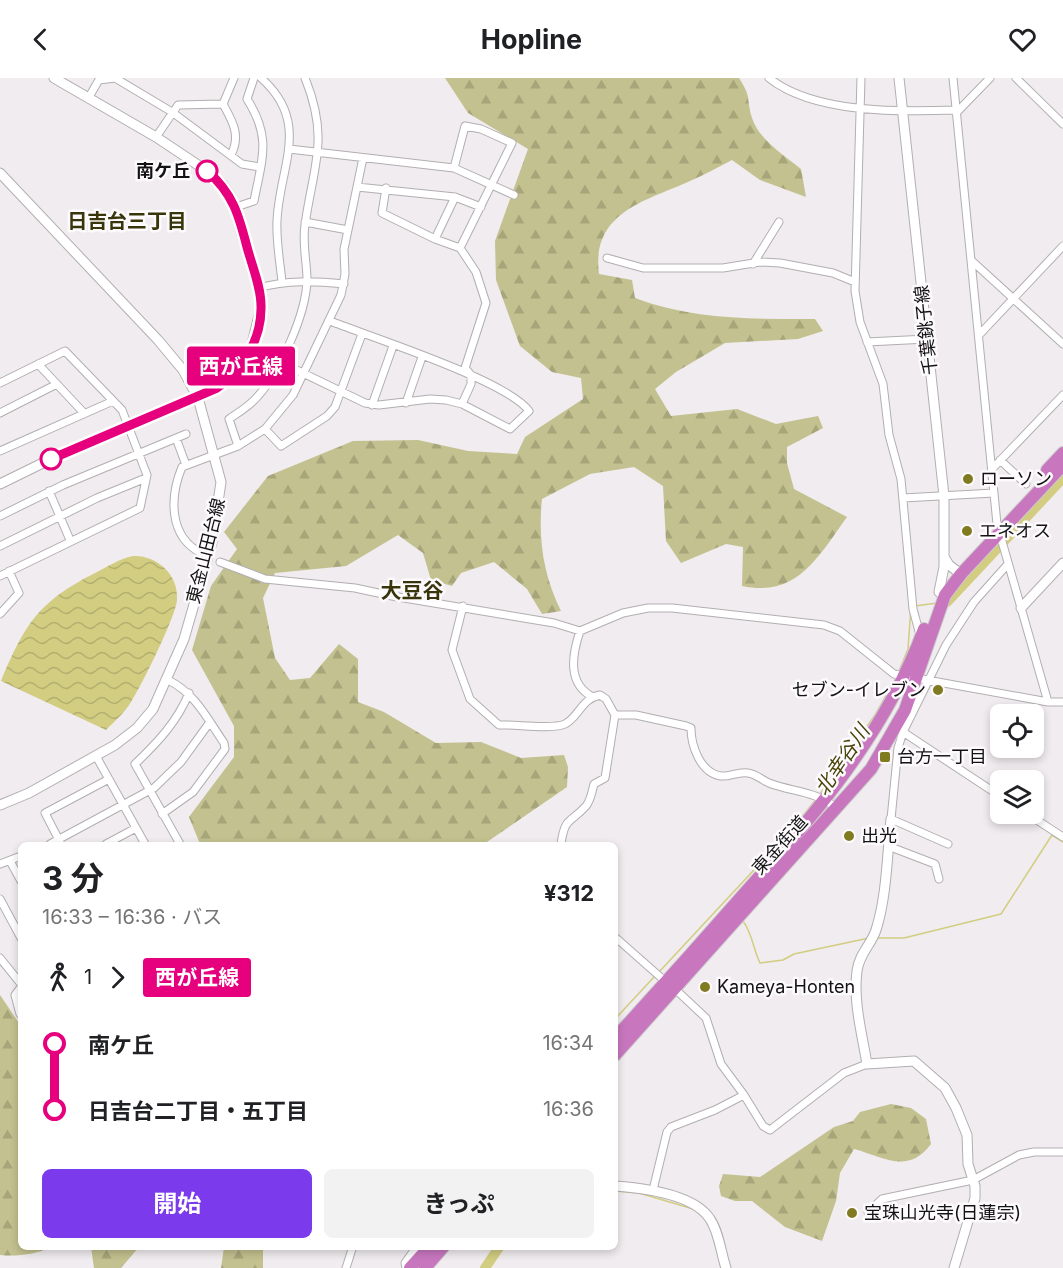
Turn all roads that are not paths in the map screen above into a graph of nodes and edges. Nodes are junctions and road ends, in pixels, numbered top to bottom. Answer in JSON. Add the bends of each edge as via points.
{"nodes":[{"id":1,"x":54,"y":78,"type":"edge"},
{"id":2,"x":234,"y":78,"type":"edge"},
{"id":3,"x":254,"y":78,"type":"edge"},
{"id":4,"x":261,"y":78,"type":"edge"},
{"id":5,"x":305,"y":78,"type":"edge"},
{"id":6,"x":769,"y":78,"type":"edge"},
{"id":7,"x":861,"y":78,"type":"edge"},
{"id":8,"x":899,"y":78,"type":"edge"},
{"id":9,"x":953,"y":78,"type":"edge"},
{"id":10,"x":990,"y":78,"type":"edge"},
{"id":11,"x":1016,"y":78,"type":"edge"},
{"id":12,"x":100,"y":79,"type":"edge"},
{"id":13,"x":89,"y":97,"type":"junction"},
{"id":14,"x":223,"y":104,"type":"junction"},
{"id":15,"x":860,"y":106,"type":"junction"},
{"id":16,"x":172,"y":112,"type":"junction"},
{"id":17,"x":902,"y":112,"type":"junction"},
{"id":18,"x":956,"y":112,"type":"junction"},
{"id":19,"x":1063,"y":124,"type":"edge"},
{"id":20,"x":156,"y":137,"type":"junction"},
{"id":21,"x":289,"y":149,"type":"junction"},
{"id":22,"x":319,"y":153,"type":"junction"},
{"id":23,"x":231,"y":155,"type":"junction"},
{"id":24,"x":363,"y":158,"type":"junction"},
{"id":25,"x":260,"y":166,"type":"junction"},
{"id":26,"x":454,"y":168,"type":"junction"},
{"id":27,"x":0,"y":173,"type":"edge"},
{"id":28,"x":493,"y":184,"type":"junction"},
{"id":29,"x":357,"y":187,"type":"junction"},
{"id":30,"x":386,"y":188,"type":"junction"},
{"id":31,"x":514,"y":195,"type":"dead end"},
{"id":32,"x":455,"y":197,"type":"junction"},
{"id":33,"x":236,"y":207,"type":"junction"},
{"id":34,"x":481,"y":207,"type":"junction"},
{"id":35,"x":305,"y":222,"type":"junction"},
{"id":36,"x":779,"y":222,"type":"dead end"},
{"id":37,"x":348,"y":230,"type":"junction"},
{"id":38,"x":435,"y":239,"type":"junction"},
{"id":39,"x":1063,"y":246,"type":"edge"},
{"id":40,"x":460,"y":248,"type":"junction"},
{"id":41,"x":607,"y":258,"type":"dead end"},
{"id":42,"x":972,"y":261,"type":"junction"},
{"id":43,"x":753,"y":264,"type":"junction"},
{"id":44,"x":307,"y":280,"type":"junction"},
{"id":45,"x":282,"y":282,"type":"junction"},
{"id":46,"x":855,"y":282,"type":"junction"},
{"id":47,"x":344,"y":284,"type":"junction"},
{"id":48,"x":258,"y":288,"type":"junction"},
{"id":49,"x":1014,"y":298,"type":"junction"},
{"id":50,"x":330,"y":321,"type":"junction"},
{"id":51,"x":362,"y":334,"type":"junction"},
{"id":52,"x":979,"y":335,"type":"junction"},
{"id":53,"x":927,"y":339,"type":"junction"},
{"id":54,"x":867,"y":342,"type":"junction"},
{"id":55,"x":1063,"y":344,"type":"edge"},
{"id":56,"x":393,"y":346,"type":"junction"},
{"id":57,"x":251,"y":348,"type":"junction"},
{"id":58,"x":422,"y":357,"type":"junction"},
{"id":59,"x":279,"y":362,"type":"junction"},
{"id":60,"x":38,"y":364,"type":"junction"},
{"id":61,"x":304,"y":374,"type":"junction"},
{"id":62,"x":471,"y":375,"type":"junction"},
{"id":63,"x":0,"y":383,"type":"edge"},
{"id":64,"x":57,"y":384,"type":"junction"},
{"id":65,"x":342,"y":392,"type":"junction"},
{"id":66,"x":1063,"y":396,"type":"edge"},
{"id":67,"x":198,"y":398,"type":"junction"},
{"id":68,"x":113,"y":401,"type":"junction"},
{"id":69,"x":406,"y":403,"type":"junction"},
{"id":70,"x":462,"y":404,"type":"junction"},
{"id":71,"x":372,"y":405,"type":"junction"},
{"id":72,"x":0,"y":412,"type":"edge"},
{"id":73,"x":83,"y":412,"type":"junction"},
{"id":74,"x":129,"y":425,"type":"junction"},
{"id":75,"x":265,"y":429,"type":"junction"},
{"id":76,"x":186,"y":434,"type":"dead end"},
{"id":77,"x":176,"y":438,"type":"junction"},
{"id":78,"x":238,"y":446,"type":"junction"},
{"id":79,"x":0,"y":450,"type":"edge"},
{"id":80,"x":139,"y":452,"type":"junction"},
{"id":81,"x":1063,"y":453,"type":"edge"},
{"id":82,"x":216,"y":456,"type":"junction"},
{"id":83,"x":1000,"y":460,"type":"junction"},
{"id":84,"x":186,"y":465,"type":"junction"},
{"id":85,"x":1063,"y":465,"type":"edge"},
{"id":86,"x":992,"y":469,"type":"junction"},
{"id":87,"x":146,"y":478,"type":"junction"},
{"id":88,"x":0,"y":484,"type":"edge"},
{"id":89,"x":1026,"y":484,"type":"dead end"},
{"id":90,"x":49,"y":491,"type":"junction"},
{"id":91,"x":994,"y":493,"type":"junction"},
{"id":92,"x":944,"y":496,"type":"junction"},
{"id":93,"x":903,"y":498,"type":"junction"},
{"id":94,"x":0,"y":516,"type":"edge"},
{"id":95,"x":59,"y":516,"type":"junction"},
{"id":96,"x":998,"y":529,"type":"junction"},
{"id":97,"x":70,"y":540,"type":"junction"},
{"id":98,"x":0,"y":546,"type":"edge"},
{"id":99,"x":201,"y":553,"type":"dead end"},
{"id":100,"x":944,"y":557,"type":"junction"},
{"id":101,"x":220,"y":562,"type":"dead end"},
{"id":102,"x":1063,"y":563,"type":"edge"},
{"id":103,"x":1008,"y":564,"type":"junction"},
{"id":104,"x":9,"y":571,"type":"junction"},
{"id":105,"x":959,"y":572,"type":"junction"},
{"id":106,"x":0,"y":576,"type":"edge"},
{"id":107,"x":939,"y":592,"type":"junction"},
{"id":108,"x":463,"y":606,"type":"junction"},
{"id":109,"x":1021,"y":608,"type":"junction"},
{"id":110,"x":0,"y":614,"type":"edge"},
{"id":111,"x":580,"y":631,"type":"junction"},
{"id":112,"x":921,"y":637,"type":"junction"},
{"id":113,"x":916,"y":679,"type":"junction"},
{"id":114,"x":168,"y":680,"type":"junction"},
{"id":115,"x":189,"y":693,"type":"junction"},
{"id":116,"x":593,"y":697,"type":"junction"},
{"id":117,"x":1048,"y":702,"type":"junction"},
{"id":118,"x":1063,"y":702,"type":"edge"},
{"id":119,"x":615,"y":715,"type":"junction"},
{"id":120,"x":210,"y":722,"type":"junction"},
{"id":121,"x":903,"y":732,"type":"junction"},
{"id":122,"x":892,"y":746,"type":"junction"},
{"id":123,"x":96,"y":756,"type":"junction"},
{"id":124,"x":109,"y":779,"type":"junction"},
{"id":125,"x":990,"y":789,"type":"edge"},
{"id":126,"x":150,"y":791,"type":"junction"},
{"id":127,"x":827,"y":799,"type":"junction"},
{"id":128,"x":0,"y":805,"type":"edge"},
{"id":129,"x":123,"y":805,"type":"junction"},
{"id":130,"x":837,"y":809,"type":"junction"},
{"id":131,"x":162,"y":814,"type":"junction"},
{"id":132,"x":891,"y":819,"type":"junction"},
{"id":133,"x":1043,"y":824,"type":"edge"},
{"id":134,"x":136,"y":828,"type":"junction"},
{"id":135,"x":1063,"y":837,"type":"edge"},
{"id":136,"x":60,"y":842,"type":"edge"},
{"id":137,"x":62,"y":842,"type":"edge"},
{"id":138,"x":110,"y":842,"type":"edge"},
{"id":139,"x":144,"y":842,"type":"edge"},
{"id":140,"x":179,"y":842,"type":"edge"},
{"id":141,"x":561,"y":842,"type":"edge"},
{"id":142,"x":948,"y":844,"type":"dead end"},
{"id":143,"x":888,"y":846,"type":"junction"},
{"id":144,"x":18,"y":857,"type":"edge"},
{"id":145,"x":9,"y":861,"type":"junction"},
{"id":146,"x":0,"y":864,"type":"edge"},
{"id":147,"x":18,"y":876,"type":"edge"},
{"id":148,"x":939,"y":879,"type":"dead end"},
{"id":149,"x":0,"y":899,"type":"edge"},
{"id":150,"x":18,"y":932,"type":"edge"},
{"id":151,"x":618,"y":940,"type":"edge"},
{"id":152,"x":0,"y":958,"type":"edge"},
{"id":153,"x":18,"y":981,"type":"edge"},
{"id":154,"x":671,"y":985,"type":"junction"},
{"id":155,"x":18,"y":990,"type":"edge"},
{"id":156,"x":18,"y":1006,"type":"edge"},
{"id":157,"x":618,"y":1035,"type":"edge"},
{"id":158,"x":618,"y":1051,"type":"edge"},
{"id":159,"x":867,"y":1064,"type":"junction"},
{"id":160,"x":744,"y":1095,"type":"junction"},
{"id":161,"x":1063,"y":1152,"type":"edge"},
{"id":162,"x":973,"y":1180,"type":"junction"},
{"id":163,"x":618,"y":1186,"type":"edge"},
{"id":164,"x":652,"y":1190,"type":"junction"},
{"id":165,"x":868,"y":1212,"type":"dead end"},
{"id":166,"x":352,"y":1250,"type":"edge"},
{"id":167,"x":414,"y":1250,"type":"edge"},
{"id":168,"x":426,"y":1250,"type":"edge"},
{"id":169,"x":441,"y":1250,"type":"edge"},
{"id":170,"x":345,"y":1268,"type":"edge"},
{"id":171,"x":408,"y":1268,"type":"edge"},
{"id":172,"x":425,"y":1268,"type":"edge"},
{"id":173,"x":726,"y":1268,"type":"edge"},
{"id":174,"x":954,"y":1268,"type":"edge"}],
"edges":[{"from":1,"to":13,"type":"street"},
{"from":2,"to":14,"type":"street"},
{"from":3,"to":25,"type":"street","via":[[247,99],[263,132]]},
{"from":4,"to":21,"type":"street","via":[[278,96],[288,118]]},
{"from":5,"to":22,"type":"street","via":[[316,111]]},
{"from":6,"to":15,"type":"street","via":[[811,98]]},
{"from":7,"to":15,"type":"street"},
{"from":8,"to":17,"type":"street","name":"千葉銚子線"},
{"from":9,"to":18,"type":"street"},
{"from":10,"to":18,"type":"street"},
{"from":11,"to":19,"type":"street"},
{"from":12,"to":13,"type":"street"},
{"from":12,"to":16,"type":"street","via":[[115,78]]},
{"from":13,"to":20,"type":"street"},
{"from":14,"to":16,"type":"street","via":[[178,105]]},
{"from":14,"to":23,"type":"street","via":[[237,136]]},
{"from":15,"to":17,"type":"street"},
{"from":15,"to":46,"type":"street"},
{"from":16,"to":20,"type":"street"},
{"from":16,"to":23,"type":"street"},
{"from":17,"to":18,"type":"street"},
{"from":17,"to":53,"type":"street","name":"千葉銚子線"},
{"from":18,"to":42,"type":"street"},
{"from":20,"to":33,"type":"street","via":[[224,185]]},
{"from":21,"to":22,"type":"street"},
{"from":21,"to":45,"type":"street","via":[[277,221]]},
{"from":22,"to":24,"type":"street"},
{"from":22,"to":35,"type":"street"},
{"from":23,"to":25,"type":"street","via":[[242,164]]},
{"from":24,"to":26,"type":"street"},
{"from":24,"to":29,"type":"street"},
{"from":25,"to":33,"type":"street","via":[[254,201]]},
{"from":26,"to":28,"type":"street"},
{"from":26,"to":28,"type":"street","via":[[465,126],[495,134],[512,143]]},
{"from":27,"to":67,"type":"street","name":"東金山田台線","via":[[158,340],[183,370]]},
{"from":28,"to":31,"type":"street"},
{"from":28,"to":34,"type":"street"},
{"from":29,"to":30,"type":"street"},
{"from":29,"to":37,"type":"street"},
{"from":30,"to":32,"type":"street"},
{"from":30,"to":38,"type":"street","via":[[382,213]]},
{"from":32,"to":34,"type":"street"},
{"from":32,"to":38,"type":"street"},
{"from":33,"to":48,"type":"street"},
{"from":34,"to":40,"type":"street"},
{"from":35,"to":37,"type":"street"},
{"from":35,"to":44,"type":"street"},
{"from":36,"to":43,"type":"street"},
{"from":37,"to":47,"type":"street"},
{"from":38,"to":40,"type":"street"},
{"from":39,"to":49,"type":"street"},
{"from":40,"to":62,"type":"street","via":[[476,272],[486,303],[465,368]]},
{"from":41,"to":43,"type":"street","via":[[643,268]]},
{"from":42,"to":49,"type":"street"},
{"from":42,"to":52,"type":"street"},
{"from":43,"to":46,"type":"street","via":[[814,268]]},
{"from":44,"to":45,"type":"street"},
{"from":44,"to":47,"type":"street"},
{"from":44,"to":59,"type":"street","via":[[302,311]]},
{"from":45,"to":48,"type":"street"},
{"from":46,"to":54,"type":"street","via":[[856,306]]},
{"from":47,"to":50,"type":"street"},
{"from":48,"to":57,"type":"street","via":[[260,321]]},
{"from":49,"to":52,"type":"street"},
{"from":49,"to":55,"type":"street"},
{"from":50,"to":51,"type":"street"},
{"from":50,"to":61,"type":"street"},
{"from":51,"to":56,"type":"street"},
{"from":51,"to":65,"type":"street"},
{"from":52,"to":86,"type":"street"},
{"from":53,"to":54,"type":"street"},
{"from":53,"to":92,"type":"street","name":"千葉銚子線"},
{"from":54,"to":93,"type":"street","via":[[883,384],[885,414]]},
{"from":56,"to":58,"type":"street"},
{"from":56,"to":71,"type":"street"},
{"from":57,"to":59,"type":"street"},
{"from":57,"to":67,"type":"street","via":[[227,382]]},
{"from":58,"to":62,"type":"street"},
{"from":58,"to":69,"type":"street"},
{"from":59,"to":61,"type":"street"},
{"from":59,"to":78,"type":"street","via":[[257,398],[229,419]]},
{"from":60,"to":63,"type":"street"},
{"from":60,"to":64,"type":"street"},
{"from":60,"to":68,"type":"street","via":[[65,351]]},
{"from":61,"to":65,"type":"street"},
{"from":61,"to":75,"type":"street","via":[[293,395]]},
{"from":62,"to":70,"type":"street"},
{"from":62,"to":70,"type":"street","via":[[523,402],[529,411],[510,429]]},
{"from":64,"to":72,"type":"street"},
{"from":64,"to":73,"type":"street"},
{"from":65,"to":71,"type":"street"},
{"from":65,"to":75,"type":"street","via":[[327,416],[281,446]]},
{"from":66,"to":83,"type":"street"},
{"from":67,"to":74,"type":"street"},
{"from":67,"to":82,"type":"street","name":"東金山田台線"},
{"from":68,"to":73,"type":"street"},
{"from":68,"to":74,"type":"street"},
{"from":69,"to":70,"type":"street","via":[[430,399]]},
{"from":69,"to":71,"type":"street"},
{"from":73,"to":79,"type":"street"},
{"from":74,"to":80,"type":"street"},
{"from":74,"to":88,"type":"street"},
{"from":75,"to":78,"type":"street"},
{"from":76,"to":77,"type":"street"},
{"from":77,"to":80,"type":"street"},
{"from":77,"to":84,"type":"street"},
{"from":78,"to":82,"type":"street"},
{"from":80,"to":87,"type":"street"},
{"from":80,"to":90,"type":"street"},
{"from":81,"to":96,"type":"highway","name":"東金街道"},
{"from":82,"to":84,"type":"street"},
{"from":82,"to":114,"type":"street","name":"東金山田台線","via":[[221,482],[212,542]]},
{"from":83,"to":86,"type":"street"},
{"from":83,"to":89,"type":"street"},
{"from":84,"to":99,"type":"street","via":[[177,481],[172,507],[186,543]]},
{"from":85,"to":96,"type":"highway","name":"東金街道"},
{"from":86,"to":91,"type":"street"},
{"from":87,"to":95,"type":"street"},
{"from":87,"to":97,"type":"street","via":[[140,508]]},
{"from":90,"to":94,"type":"street"},
{"from":90,"to":95,"type":"street"},
{"from":91,"to":92,"type":"street"},
{"from":91,"to":96,"type":"street"},
{"from":92,"to":93,"type":"street"},
{"from":92,"to":100,"type":"street","name":"千葉銚子線"},
{"from":93,"to":112,"type":"street","via":[[913,609]]},
{"from":95,"to":97,"type":"street"},
{"from":95,"to":98,"type":"street"},
{"from":96,"to":103,"type":"street"},
{"from":96,"to":105,"type":"highway","name":"東金街道"},
{"from":97,"to":104,"type":"street"},
{"from":100,"to":105,"type":"street"},
{"from":100,"to":107,"type":"street","name":"千葉銚子線"},
{"from":101,"to":108,"type":"street","via":[[266,579],[355,588]]},
{"from":102,"to":109,"type":"street"},
{"from":103,"to":109,"type":"street"},
{"from":103,"to":113,"type":"street","via":[[974,602],[936,662]]},
{"from":104,"to":106,"type":"street"},
{"from":104,"to":110,"type":"street","via":[[19,593]]},
{"from":105,"to":107,"type":"highway","name":"東金街道"},
{"from":105,"to":113,"type":"highway","name":"東金街道","via":[[940,605]]},
{"from":107,"to":112,"type":"highway","name":"東金街道"},
{"from":108,"to":111,"type":"street"},
{"from":108,"to":116,"type":"street","via":[[452,650],[470,699],[499,725],[556,726],[566,723],[582,703]]},
{"from":109,"to":117,"type":"street"},
{"from":111,"to":113,"type":"street","via":[[623,613],[648,608],[824,625],[840,631],[887,670]]},
{"from":111,"to":116,"type":"street","via":[[573,670],[581,690]]},
{"from":112,"to":113,"type":"highway","name":"東金街道"},
{"from":113,"to":117,"type":"street"},
{"from":113,"to":121,"type":"street"},
{"from":113,"to":122,"type":"highway","name":"東金街道"},
{"from":113,"to":127,"type":"highway","name":"東金街道","via":[[884,715]]},
{"from":114,"to":115,"type":"street"},
{"from":114,"to":123,"type":"street","name":"東金山田台線","via":[[153,709],[137,728]]},
{"from":115,"to":120,"type":"street"},
{"from":115,"to":126,"type":"street","via":[[160,740],[135,764]]},
{"from":116,"to":119,"type":"street","via":[[603,696]]},
{"from":117,"to":118,"type":"street"},
{"from":119,"to":127,"type":"street","via":[[686,726],[696,754],[720,776],[746,772]]},
{"from":119,"to":141,"type":"street","via":[[605,778],[594,783],[585,806],[568,820]]},
{"from":120,"to":126,"type":"street","via":[[181,762]]},
{"from":120,"to":131,"type":"street","via":[[224,742],[222,755],[193,792]]},
{"from":121,"to":122,"type":"street"},
{"from":121,"to":125,"type":"street"},
{"from":122,"to":130,"type":"highway","name":"東金街道"},
{"from":122,"to":132,"type":"street"},
{"from":123,"to":124,"type":"street"},
{"from":123,"to":128,"type":"street","name":"東金山田台線"},
{"from":124,"to":129,"type":"street"},
{"from":124,"to":136,"type":"street","via":[[45,813]]},
{"from":126,"to":129,"type":"street"},
{"from":126,"to":131,"type":"street"},
{"from":127,"to":130,"type":"street"},
{"from":127,"to":154,"type":"highway","name":"東金街道"},
{"from":129,"to":134,"type":"street"},
{"from":129,"to":137,"type":"street"},
{"from":130,"to":154,"type":"highway","name":"東金街道"},
{"from":131,"to":140,"type":"street"},
{"from":132,"to":142,"type":"street"},
{"from":132,"to":143,"type":"street"},
{"from":133,"to":135,"type":"street"},
{"from":134,"to":138,"type":"street"},
{"from":134,"to":139,"type":"street"},
{"from":143,"to":148,"type":"street","via":[[935,864]]},
{"from":143,"to":159,"type":"street","via":[[876,932],[861,955],[856,976]]},
{"from":144,"to":145,"type":"street"},
{"from":145,"to":146,"type":"street"},
{"from":145,"to":147,"type":"street"},
{"from":149,"to":150,"type":"street"},
{"from":151,"to":154,"type":"street"},
{"from":152,"to":153,"type":"street"},
{"from":154,"to":157,"type":"highway","name":"東金街道"},
{"from":154,"to":158,"type":"highway","name":"東金街道"},
{"from":154,"to":160,"type":"street","via":[[706,1018],[721,1064]]},
{"from":155,"to":156,"type":"street","via":[[15,995]]},
{"from":159,"to":160,"type":"street","via":[[844,1073],[770,1130],[763,1126]]},
{"from":159,"to":162,"type":"street","via":[[914,1061],[945,1088],[967,1135]]},
{"from":160,"to":164,"type":"street","via":[[671,1126]]},
{"from":161,"to":162,"type":"street","via":[[1019,1155]]},
{"from":162,"to":165,"type":"street","via":[[882,1198]]},
{"from":162,"to":174,"type":"street","via":[[975,1198]]},
{"from":163,"to":164,"type":"street"},
{"from":164,"to":173,"type":"street","via":[[697,1207],[708,1216]]},
{"from":166,"to":170,"type":"street"},
{"from":167,"to":171,"type":"street","via":[[405,1263]]},
{"from":168,"to":171,"type":"highway"},
{"from":169,"to":172,"type":"highway"}]}
